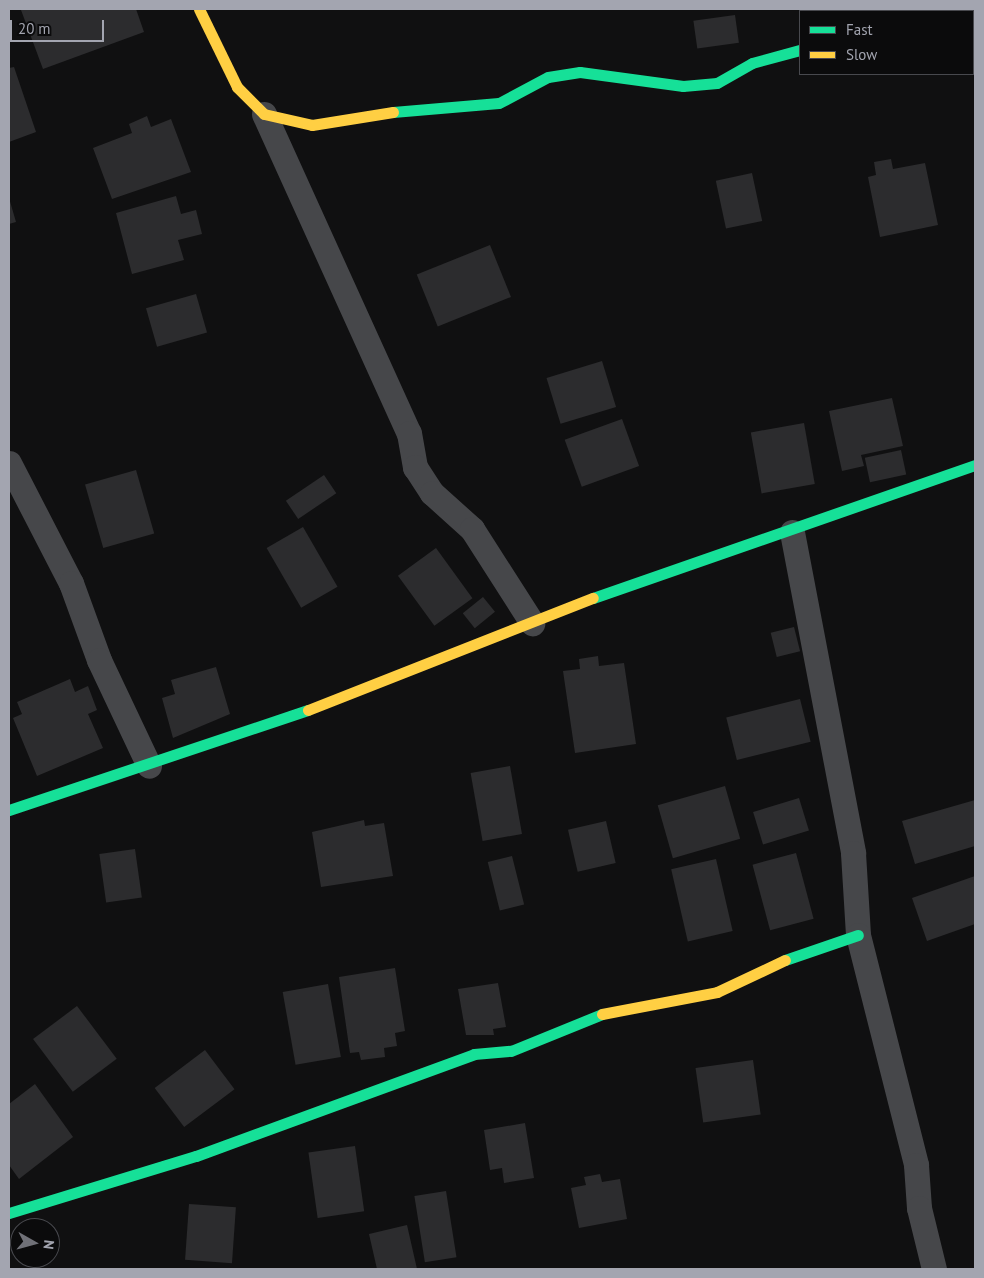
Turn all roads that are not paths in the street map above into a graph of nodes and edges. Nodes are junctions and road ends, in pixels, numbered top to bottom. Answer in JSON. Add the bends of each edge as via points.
{"nodes":[{"id":1,"x":199,"y":9,"type":"edge"},
{"id":2,"x":799,"y":50,"type":"edge"},
{"id":3,"x":264,"y":114,"type":"junction"},
{"id":4,"x":9,"y":463,"type":"edge"},
{"id":5,"x":975,"y":465,"type":"edge"},
{"id":6,"x":792,"y":532,"type":"junction"},
{"id":7,"x":532,"y":623,"type":"junction"},
{"id":8,"x":149,"y":766,"type":"junction"},
{"id":9,"x":9,"y":810,"type":"edge"},
{"id":10,"x":858,"y":935,"type":"junction"},
{"id":11,"x":9,"y":1213,"type":"edge"},
{"id":12,"x":934,"y":1269,"type":"edge"}],
"edges":[{"from":1,"to":3,"type":"street","via":[[237,87]]},
{"from":2,"to":3,"type":"street","via":[[752,63],[717,83],[683,86],[580,72],[548,77],[499,103],[351,116],[312,125]]},
{"from":3,"to":7,"type":"street","via":[[409,434],[414,467],[432,492],[472,528]]},
{"from":4,"to":8,"type":"street","via":[[71,583],[99,660]]},
{"from":5,"to":6,"type":"street"},
{"from":6,"to":7,"type":"street","via":[[616,589]]},
{"from":6,"to":10,"type":"street","via":[[852,853]]},
{"from":7,"to":8,"type":"street","via":[[324,705]]},
{"from":8,"to":9,"type":"street"},
{"from":10,"to":11,"type":"street","via":[[795,955],[717,992],[610,1011],[558,1028],[510,1051],[465,1057],[196,1156]]},
{"from":10,"to":12,"type":"street","via":[[916,1165],[920,1217]]}]}
